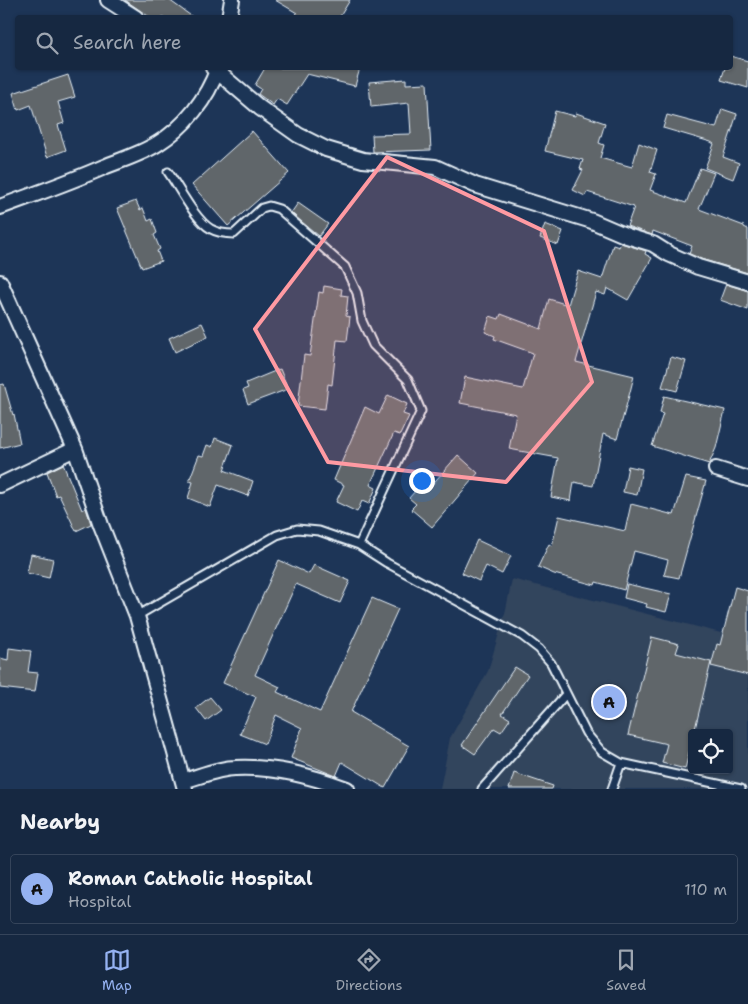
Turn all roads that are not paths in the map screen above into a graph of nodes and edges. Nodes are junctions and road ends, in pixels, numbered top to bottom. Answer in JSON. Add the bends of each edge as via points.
{"nodes":[{"id":1,"x":108,"y":0,"type":"edge"},
{"id":2,"x":232,"y":0,"type":"edge"},
{"id":3,"x":131,"y":15,"type":"edge"},
{"id":4,"x":230,"y":15,"type":"edge"},
{"id":5,"x":215,"y":70,"type":"edge"},
{"id":6,"x":218,"y":70,"type":"edge"},
{"id":7,"x":168,"y":172,"type":"dead end"},
{"id":8,"x":0,"y":207,"type":"edge"},
{"id":9,"x":748,"y":282,"type":"edge"},
{"id":10,"x":1,"y":288,"type":"edge"},
{"id":11,"x":75,"y":449,"type":"junction"},
{"id":12,"x":716,"y":469,"type":"dead end"},
{"id":13,"x":748,"y":479,"type":"edge"},
{"id":14,"x":0,"y":485,"type":"edge"},
{"id":15,"x":360,"y":545,"type":"junction"},
{"id":16,"x":137,"y":616,"type":"junction"},
{"id":17,"x":566,"y":694,"type":"junction"},
{"id":18,"x":621,"y":763,"type":"junction"},
{"id":19,"x":184,"y":785,"type":"edge"},
{"id":20,"x":347,"y":789,"type":"edge"},
{"id":21,"x":482,"y":789,"type":"edge"},
{"id":22,"x":612,"y":789,"type":"edge"},
{"id":23,"x":741,"y":789,"type":"edge"}],
"edges":[{"from":1,"to":3,"type":"street"},
{"from":2,"to":4,"type":"street"},
{"from":5,"to":8,"type":"street","via":[[210,87],[195,111],[156,145]]},
{"from":6,"to":9,"type":"street","via":[[260,108],[298,135],[326,149],[363,160],[435,167],[475,185],[592,221],[653,244],[698,266]]},
{"from":7,"to":15,"type":"lane","via":[[202,224],[223,234],[234,234],[262,208],[279,209],[345,267],[357,293],[362,321],[373,345],[408,380],[421,411]]},
{"from":10,"to":11,"type":"street"},
{"from":11,"to":14,"type":"street"},
{"from":11,"to":16,"type":"street"},
{"from":12,"to":13,"type":"street"},
{"from":15,"to":16,"type":"lane","via":[[320,531],[297,529],[277,535]]},
{"from":15,"to":17,"type":"lane","via":[[386,563],[522,636],[551,663]]},
{"from":16,"to":19,"type":"street"},
{"from":17,"to":18,"type":"lane","via":[[586,733],[602,752]]},
{"from":17,"to":21,"type":"lane"},
{"from":18,"to":22,"type":"lane"},
{"from":18,"to":23,"type":"lane"},
{"from":19,"to":20,"type":"street","via":[[233,768],[281,770]]}]}
